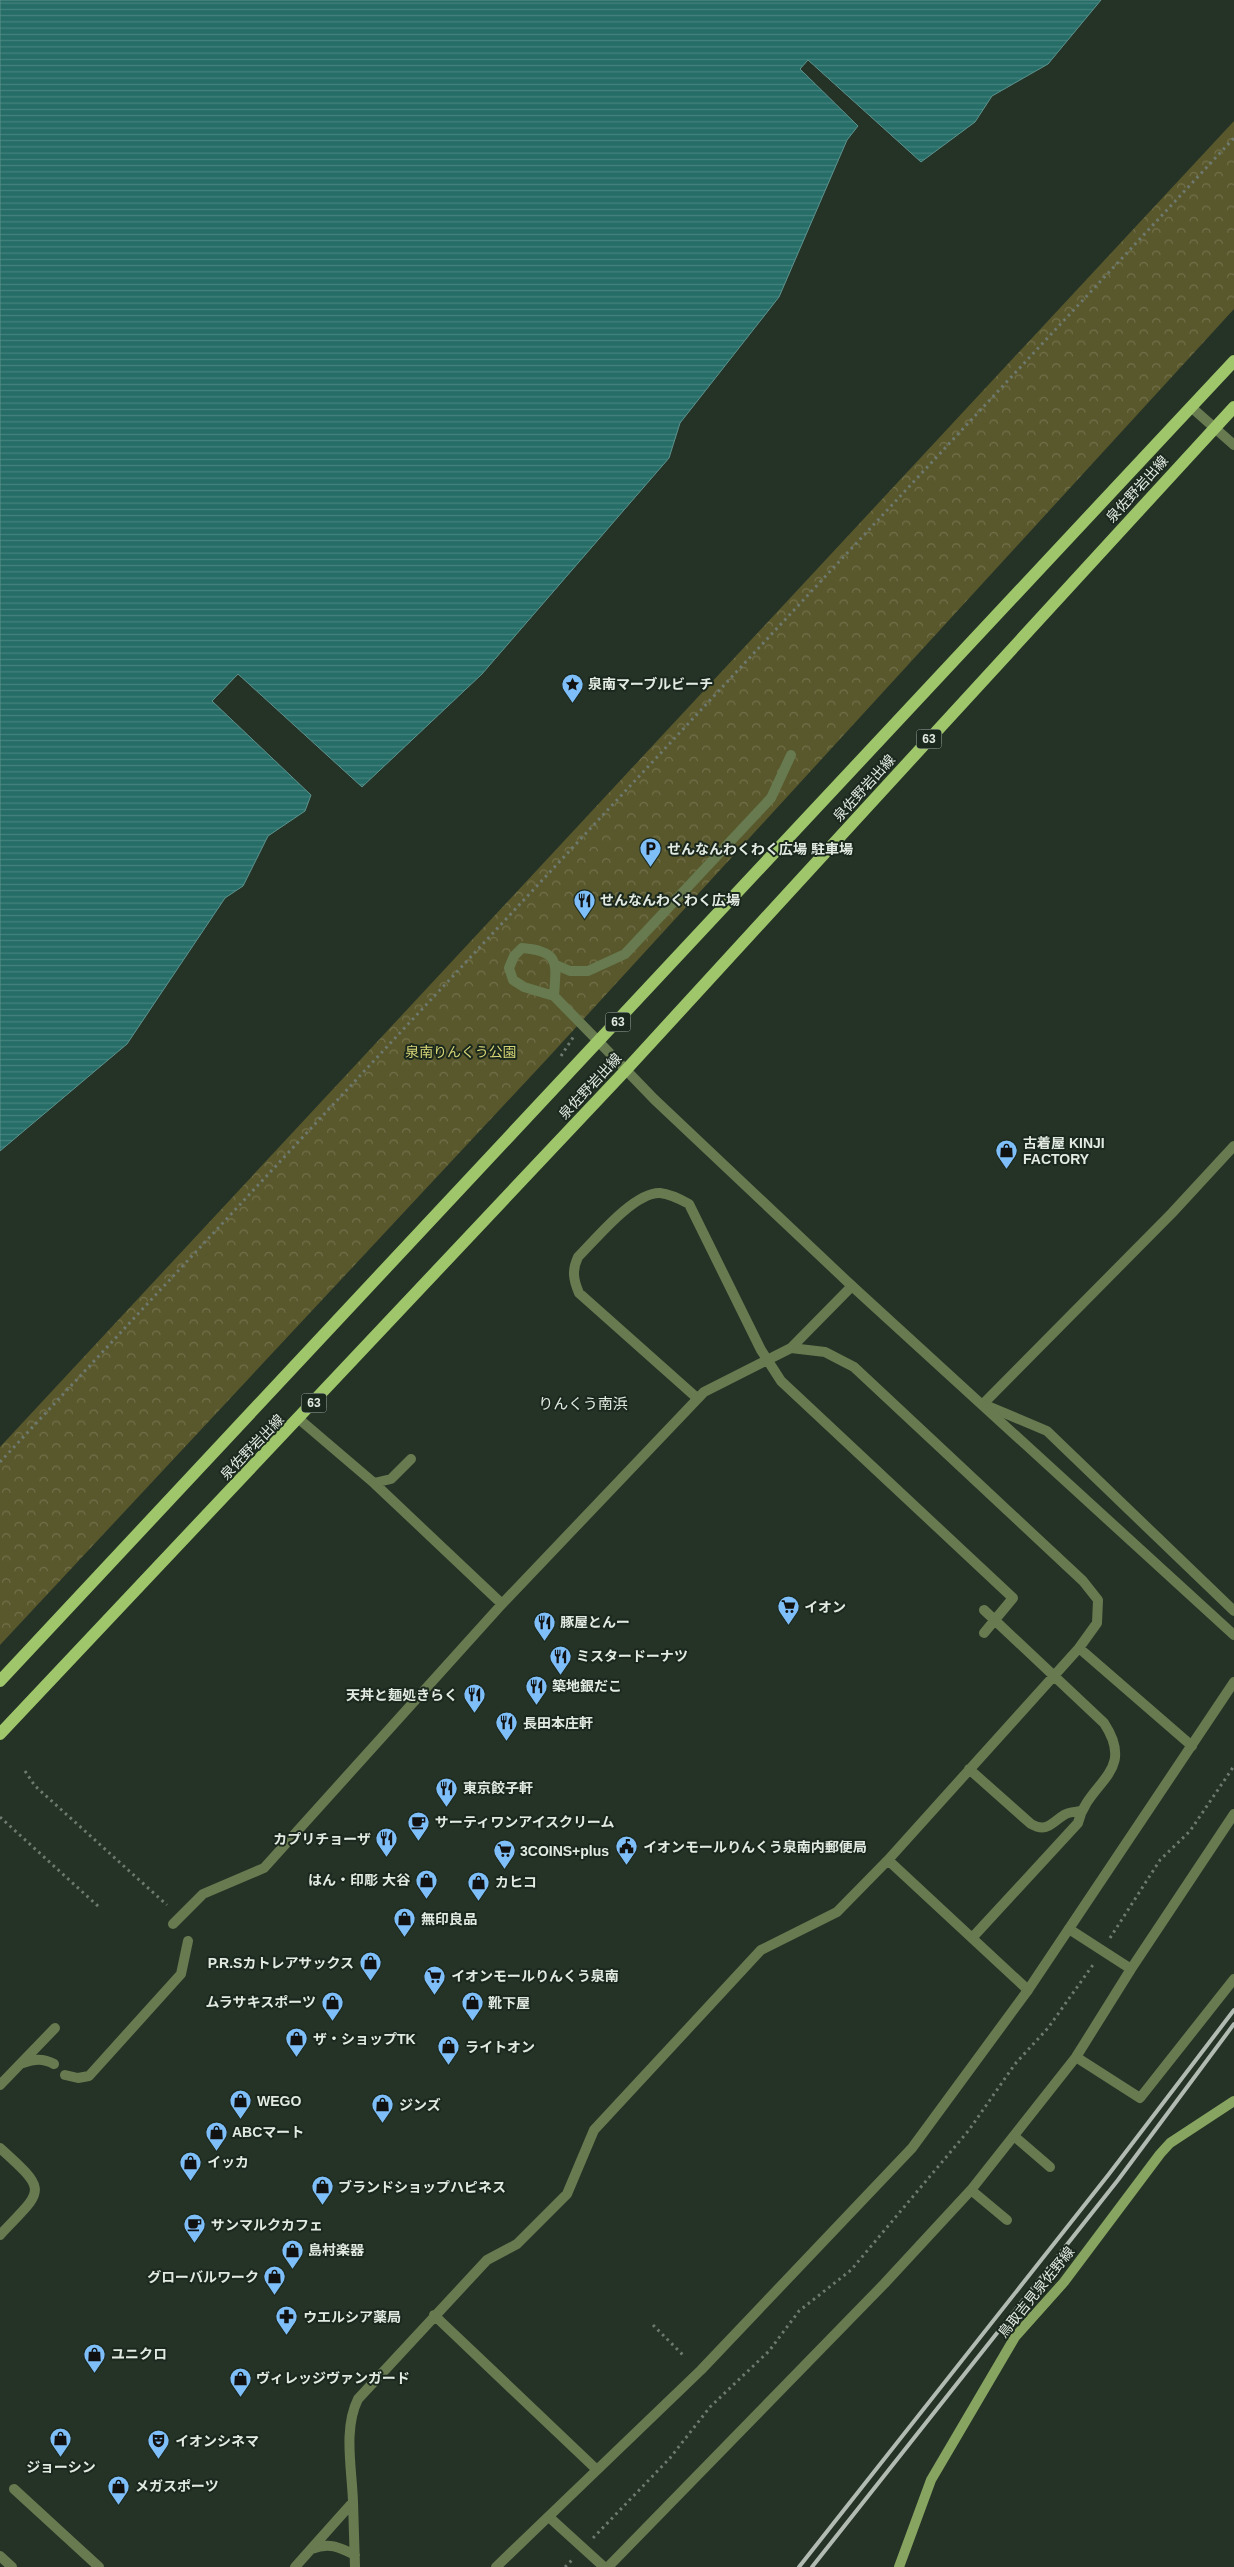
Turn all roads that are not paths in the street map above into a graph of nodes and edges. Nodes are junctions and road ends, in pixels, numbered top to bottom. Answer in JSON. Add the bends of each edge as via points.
{"nodes":[{"id":1,"x":1234,"y":361,"type":"edge"},
{"id":2,"x":1191,"y":407,"type":"junction"},
{"id":3,"x":1234,"y":407,"type":"edge"},
{"id":4,"x":1215,"y":427,"type":"junction"},
{"id":5,"x":1234,"y":445,"type":"edge"},
{"id":6,"x":791,"y":754,"type":"dead end"},
{"id":7,"x":556,"y":965,"type":"junction"},
{"id":8,"x":554,"y":996,"type":"junction"},
{"id":9,"x":599,"y":1042,"type":"junction"},
{"id":10,"x":625,"y":1071,"type":"junction"},
{"id":11,"x":1234,"y":1146,"type":"edge"},
{"id":12,"x":852,"y":1286,"type":"junction"},
{"id":13,"x":790,"y":1348,"type":"junction"},
{"id":14,"x":697,"y":1398,"type":"junction"},
{"id":15,"x":983,"y":1404,"type":"junction"},
{"id":16,"x":299,"y":1419,"type":"junction"},
{"id":17,"x":412,"y":1459,"type":"dead end"},
{"id":18,"x":374,"y":1483,"type":"junction"},
{"id":19,"x":502,"y":1604,"type":"junction"},
{"id":20,"x":984,"y":1610,"type":"dead end"},
{"id":21,"x":1234,"y":1612,"type":"edge"},
{"id":22,"x":984,"y":1633,"type":"dead end"},
{"id":23,"x":1234,"y":1635,"type":"edge"},
{"id":24,"x":1079,"y":1648,"type":"junction"},
{"id":25,"x":0,"y":1681,"type":"edge"},
{"id":26,"x":1234,"y":1682,"type":"edge"},
{"id":27,"x":0,"y":1734,"type":"edge"},
{"id":28,"x":1192,"y":1746,"type":"junction"},
{"id":29,"x":969,"y":1769,"type":"junction"},
{"id":30,"x":1080,"y":1811,"type":"junction"},
{"id":31,"x":1234,"y":1814,"type":"edge"},
{"id":32,"x":888,"y":1860,"type":"junction"},
{"id":33,"x":173,"y":1924,"type":"dead end"},
{"id":34,"x":1069,"y":1929,"type":"junction"},
{"id":35,"x":972,"y":1938,"type":"junction"},
{"id":36,"x":188,"y":1941,"type":"dead end"},
{"id":37,"x":1131,"y":1970,"type":"junction"},
{"id":38,"x":1234,"y":1979,"type":"edge"},
{"id":39,"x":1028,"y":1990,"type":"junction"},
{"id":40,"x":55,"y":2028,"type":"dead end"},
{"id":41,"x":1076,"y":2057,"type":"junction"},
{"id":42,"x":22,"y":2063,"type":"junction"},
{"id":43,"x":54,"y":2064,"type":"dead end"},
{"id":44,"x":65,"y":2075,"type":"dead end"},
{"id":45,"x":0,"y":2085,"type":"edge"},
{"id":46,"x":1234,"y":2101,"type":"edge"},
{"id":47,"x":1014,"y":2136,"type":"junction"},
{"id":48,"x":0,"y":2148,"type":"edge"},
{"id":49,"x":1050,"y":2167,"type":"dead end"},
{"id":50,"x":971,"y":2190,"type":"junction"},
{"id":51,"x":1007,"y":2220,"type":"dead end"},
{"id":52,"x":0,"y":2235,"type":"edge"},
{"id":53,"x":434,"y":2315,"type":"junction"},
{"id":54,"x":596,"y":2469,"type":"junction"},
{"id":55,"x":14,"y":2490,"type":"dead end"},
{"id":56,"x":353,"y":2502,"type":"junction"},
{"id":57,"x":549,"y":2517,"type":"junction"},
{"id":58,"x":311,"y":2549,"type":"junction"},
{"id":59,"x":355,"y":2555,"type":"junction"},
{"id":60,"x":0,"y":2556,"type":"edge"},
{"id":61,"x":12,"y":2567,"type":"edge"},
{"id":62,"x":99,"y":2567,"type":"edge"},
{"id":63,"x":295,"y":2567,"type":"edge"},
{"id":64,"x":356,"y":2567,"type":"edge"},
{"id":65,"x":496,"y":2567,"type":"edge"},
{"id":66,"x":606,"y":2567,"type":"edge"},
{"id":67,"x":899,"y":2567,"type":"edge"}],
"edges":[{"from":1,"to":2,"type":"main road","name":"泉佐野岩出線","number":"63"},
{"from":2,"to":4,"type":"street"},
{"from":2,"to":9,"type":"main road","name":"泉佐野岩出線","number":"63"},
{"from":3,"to":4,"type":"main road","name":"泉佐野岩出線","number":"63"},
{"from":4,"to":5,"type":"street"},
{"from":4,"to":10,"type":"main road","name":"泉佐野岩出線","number":"63"},
{"from":6,"to":7,"type":"street","via":[[771,798],[625,954],[588,970],[570,971]]},
{"from":7,"to":8,"type":"street"},
{"from":7,"to":8,"type":"street","via":[[542,951],[522,948],[509,968],[513,980],[524,988]]},
{"from":8,"to":9,"type":"street"},
{"from":9,"to":10,"type":"street"},
{"from":9,"to":25,"type":"main road","name":"泉佐野岩出線","number":"63"},
{"from":10,"to":12,"type":"street"},
{"from":10,"to":16,"type":"main road","name":"泉佐野岩出線","number":"63"},
{"from":11,"to":15,"type":"street"},
{"from":12,"to":13,"type":"street"},
{"from":12,"to":15,"type":"street"},
{"from":13,"to":14,"type":"street"},
{"from":13,"to":24,"type":"street","via":[[825,1352],[854,1367],[1084,1581],[1098,1600],[1098,1623]]},
{"from":14,"to":19,"type":"street"},
{"from":14,"to":22,"type":"street","via":[[579,1293],[574,1282],[573,1268],[578,1257],[640,1198],[659,1193],[677,1197],[688,1204],[760,1350],[781,1381],[1012,1598]]},
{"from":15,"to":21,"type":"street","via":[[1046,1431]]},
{"from":15,"to":23,"type":"street"},
{"from":16,"to":18,"type":"street"},
{"from":16,"to":27,"type":"main road","name":"泉佐野岩出線","number":"63"},
{"from":17,"to":18,"type":"street","via":[[391,1480]]},
{"from":18,"to":19,"type":"street"},
{"from":19,"to":33,"type":"street","via":[[264,1868],[203,1894]]},
{"from":20,"to":30,"type":"street","via":[[1104,1722],[1114,1738],[1116,1756],[1112,1772]]},
{"from":24,"to":28,"type":"street"},
{"from":24,"to":29,"type":"street"},
{"from":26,"to":28,"type":"street"},
{"from":28,"to":34,"type":"street"},
{"from":29,"to":30,"type":"street","via":[[1038,1829],[1046,1828],[1065,1814]]},
{"from":29,"to":32,"type":"street"},
{"from":30,"to":35,"type":"street","via":[[1078,1823]]},
{"from":31,"to":37,"type":"street"},
{"from":32,"to":35,"type":"street"},
{"from":32,"to":53,"type":"street","via":[[837,1912],[760,1950],[594,2130],[567,2194],[517,2244],[487,2260]]},
{"from":34,"to":37,"type":"street"},
{"from":34,"to":39,"type":"street"},
{"from":35,"to":39,"type":"street"},
{"from":36,"to":44,"type":"street","via":[[181,1974],[89,2076]]},
{"from":37,"to":41,"type":"street"},
{"from":38,"to":41,"type":"street","via":[[1140,2098]]},
{"from":39,"to":54,"type":"street","via":[[912,2148],[701,2370]]},
{"from":40,"to":42,"type":"street"},
{"from":41,"to":47,"type":"street"},
{"from":42,"to":43,"type":"street","via":[[35,2059]]},
{"from":42,"to":45,"type":"street"},
{"from":46,"to":67,"type":"main road","name":"鳥取吉見泉佐野線","via":[[1170,2143],[1064,2282],[1016,2337],[931,2480]]},
{"from":47,"to":49,"type":"street"},
{"from":47,"to":50,"type":"street"},
{"from":48,"to":52,"type":"street","via":[[28,2173],[34,2181],[35,2191],[33,2200]]},
{"from":50,"to":51,"type":"street"},
{"from":50,"to":66,"type":"street","via":[[884,2284]]},
{"from":53,"to":54,"type":"street"},
{"from":53,"to":56,"type":"street","via":[[358,2399],[351,2412]]},
{"from":54,"to":57,"type":"street"},
{"from":55,"to":62,"type":"street"},
{"from":56,"to":58,"type":"street"},
{"from":56,"to":59,"type":"street"},
{"from":57,"to":65,"type":"street"},
{"from":57,"to":66,"type":"street"},
{"from":58,"to":59,"type":"street","via":[[335,2545]]},
{"from":58,"to":63,"type":"street"},
{"from":59,"to":64,"type":"street"},
{"from":60,"to":61,"type":"street"}]}
